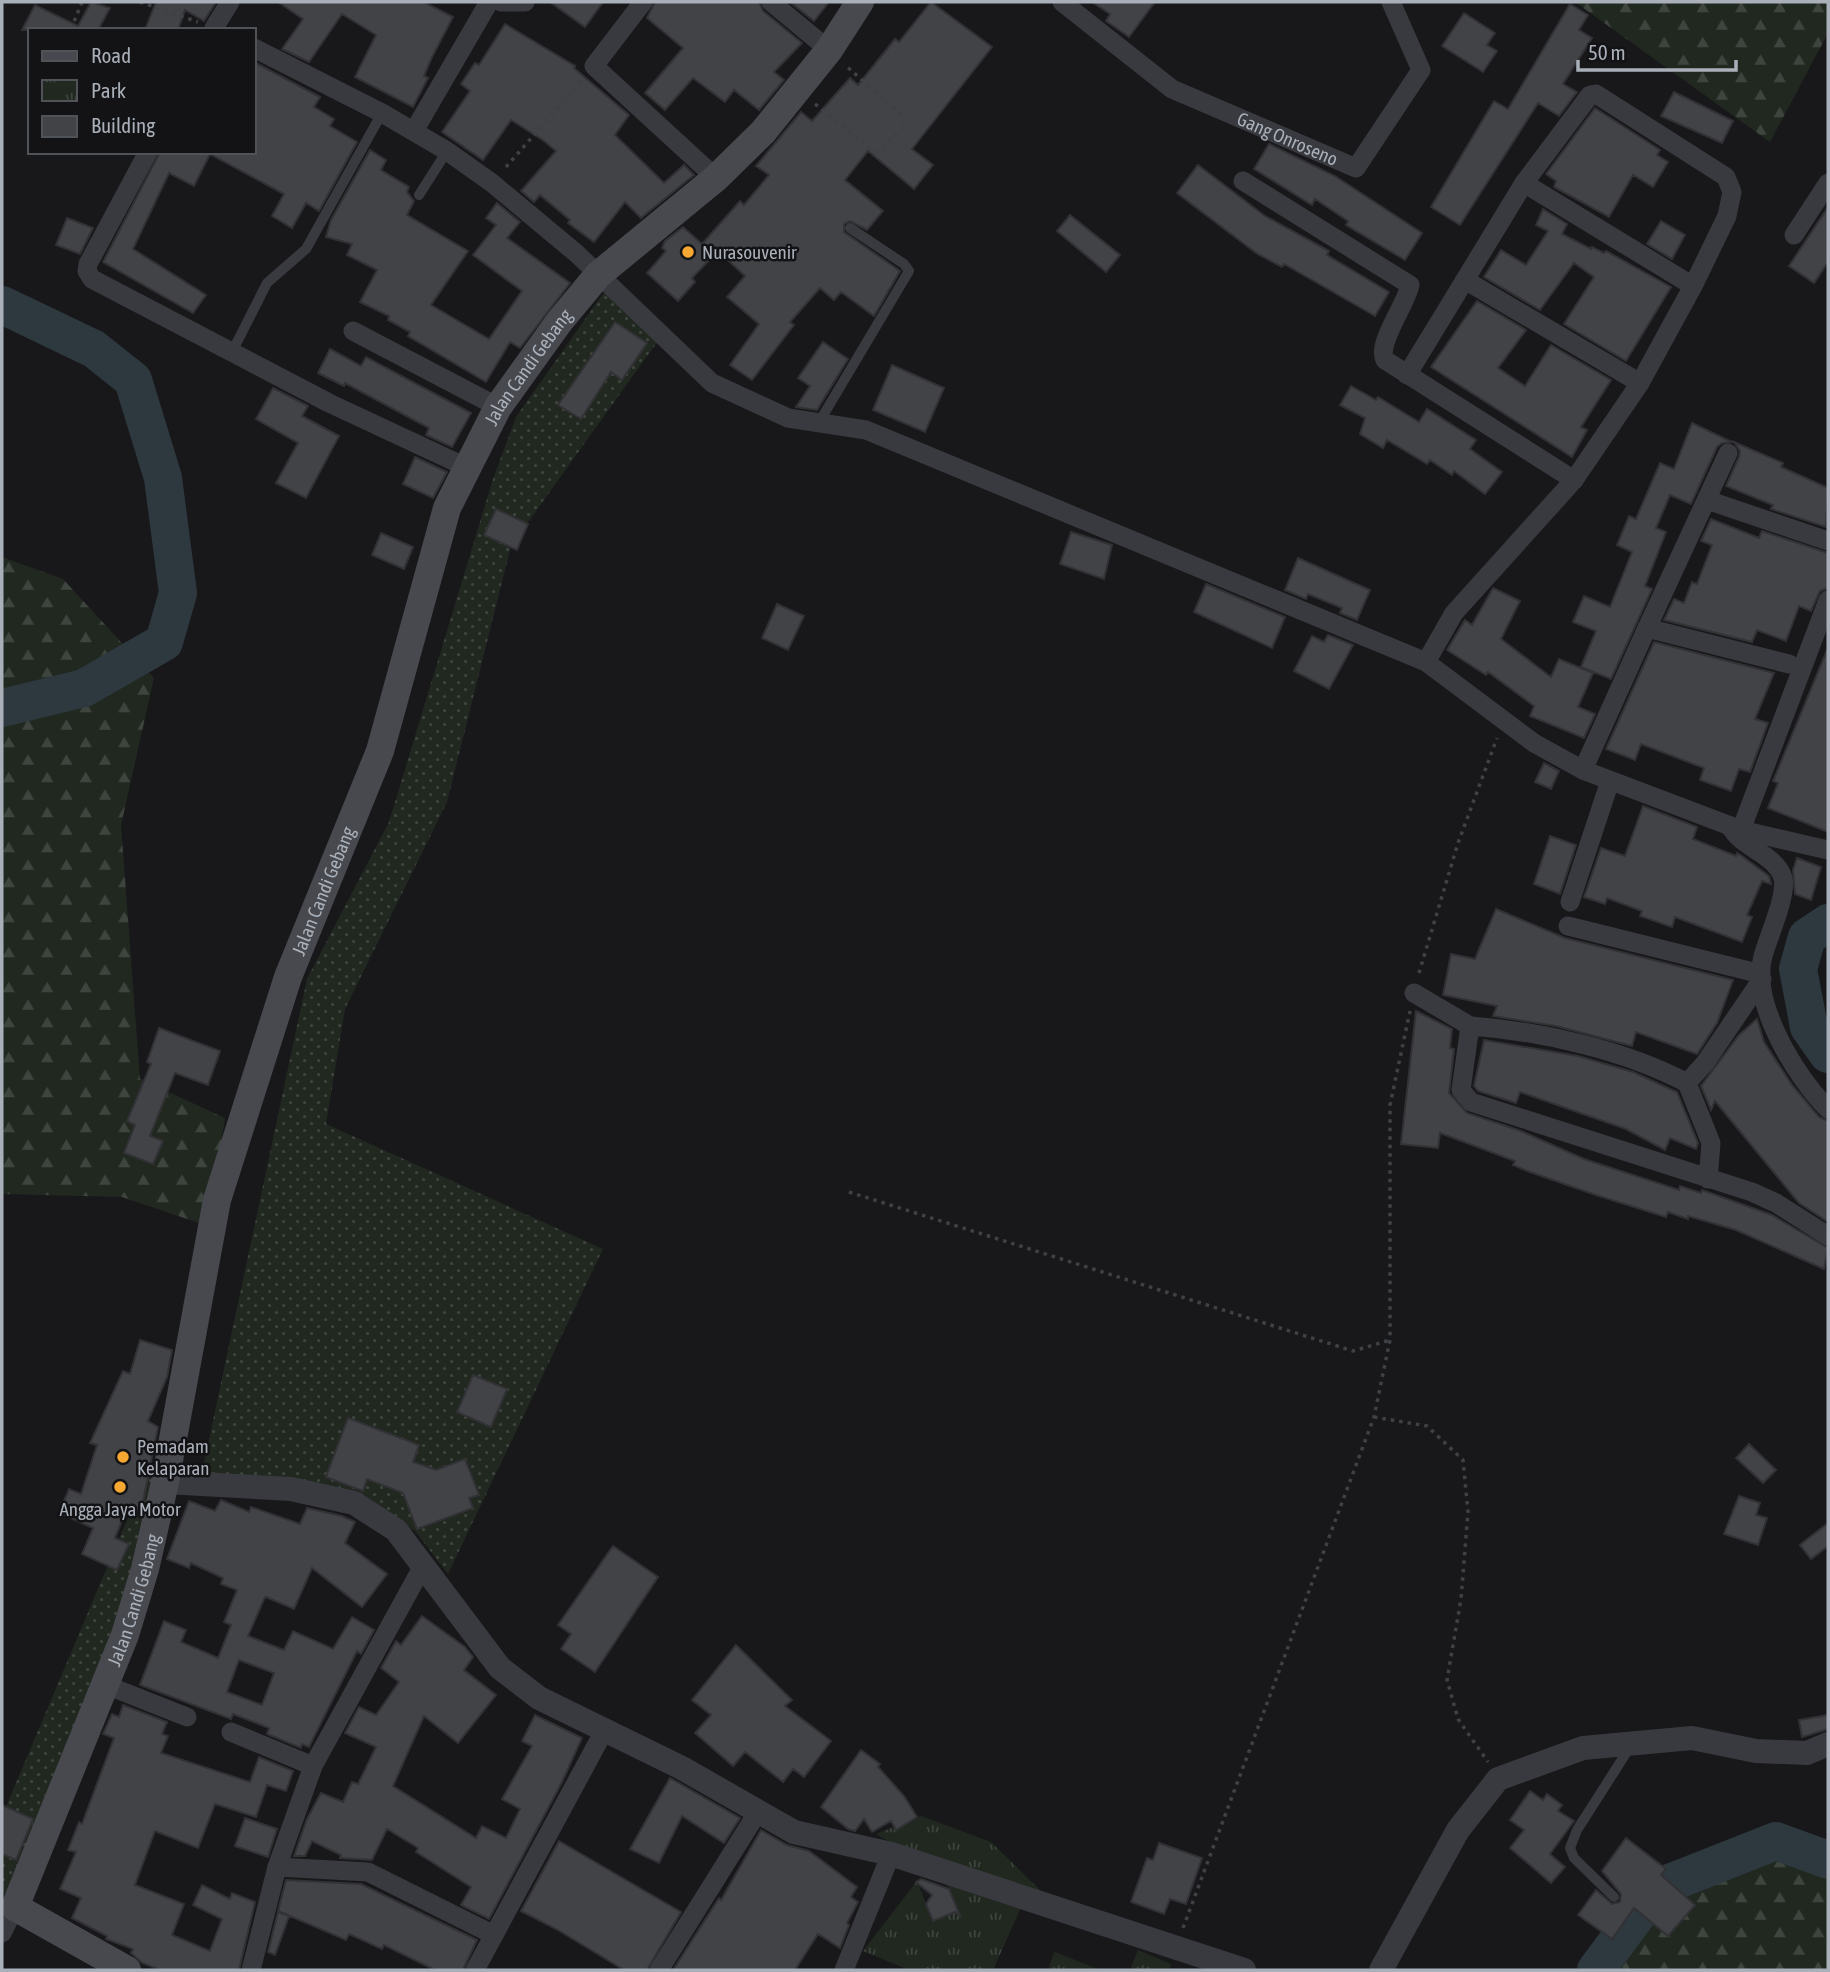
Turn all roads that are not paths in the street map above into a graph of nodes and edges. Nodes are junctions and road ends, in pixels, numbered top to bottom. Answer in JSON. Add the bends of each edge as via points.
{"nodes":[{"id":1,"x":230,"y":2,"type":"edge"},
{"id":2,"x":489,"y":2,"type":"edge"},
{"id":3,"x":501,"y":2,"type":"edge"},
{"id":4,"x":525,"y":2,"type":"edge"},
{"id":5,"x":643,"y":2,"type":"edge"},
{"id":6,"x":771,"y":2,"type":"edge"},
{"id":7,"x":860,"y":2,"type":"edge"},
{"id":8,"x":1062,"y":2,"type":"edge"},
{"id":9,"x":1391,"y":2,"type":"edge"},
{"id":10,"x":216,"y":28,"type":"edge"},
{"id":11,"x":256,"y":49,"type":"edge"},
{"id":12,"x":829,"y":50,"type":"junction"},
{"id":13,"x":383,"y":113,"type":"junction"},
{"id":14,"x":414,"y":131,"type":"junction"},
{"id":15,"x":447,"y":151,"type":"junction"},
{"id":16,"x":147,"y":154,"type":"edge"},
{"id":17,"x":716,"y":178,"type":"junction"},
{"id":18,"x":1243,"y":181,"type":"dead end"},
{"id":19,"x":1524,"y":183,"type":"junction"},
{"id":20,"x":1828,"y":183,"type":"edge"},
{"id":21,"x":419,"y":195,"type":"dead end"},
{"id":22,"x":850,"y":228,"type":"dead end"},
{"id":23,"x":1794,"y":235,"type":"dead end"},
{"id":24,"x":598,"y":275,"type":"junction"},
{"id":25,"x":1465,"y":280,"type":"junction"},
{"id":26,"x":1693,"y":286,"type":"junction"},
{"id":27,"x":353,"y":331,"type":"dead end"},
{"id":28,"x":232,"y":352,"type":"junction"},
{"id":29,"x":1407,"y":375,"type":"junction"},
{"id":30,"x":1640,"y":383,"type":"junction"},
{"id":31,"x":498,"y":407,"type":"junction"},
{"id":32,"x":818,"y":424,"type":"junction"},
{"id":33,"x":1728,"y":453,"type":"dead end"},
{"id":34,"x":466,"y":467,"type":"junction"},
{"id":35,"x":1574,"y":480,"type":"junction"},
{"id":36,"x":1707,"y":500,"type":"junction"},
{"id":37,"x":1828,"y":541,"type":"edge"},
{"id":38,"x":1828,"y":600,"type":"edge"},
{"id":39,"x":1647,"y":628,"type":"junction"},
{"id":40,"x":1426,"y":662,"type":"junction"},
{"id":41,"x":1789,"y":664,"type":"dead end"},
{"id":42,"x":1583,"y":769,"type":"junction"},
{"id":43,"x":1610,"y":781,"type":"junction"},
{"id":44,"x":1735,"y":827,"type":"junction"},
{"id":45,"x":1828,"y":850,"type":"edge"},
{"id":46,"x":1570,"y":902,"type":"dead end"},
{"id":47,"x":1568,"y":926,"type":"dead end"},
{"id":48,"x":1762,"y":977,"type":"junction"},
{"id":49,"x":1414,"y":993,"type":"road end"},
{"id":50,"x":1470,"y":1026,"type":"junction"},
{"id":51,"x":1687,"y":1083,"type":"junction"},
{"id":52,"x":1828,"y":1109,"type":"edge"},
{"id":53,"x":1708,"y":1179,"type":"junction"},
{"id":54,"x":1828,"y":1236,"type":"edge"},
{"id":55,"x":165,"y":1482,"type":"junction"},
{"id":56,"x":424,"y":1564,"type":"junction"},
{"id":57,"x":106,"y":1685,"type":"junction"},
{"id":58,"x":187,"y":1717,"type":"dead end"},
{"id":59,"x":604,"y":1731,"type":"junction"},
{"id":60,"x":231,"y":1732,"type":"dead end"},
{"id":61,"x":1632,"y":1744,"type":"junction"},
{"id":62,"x":1828,"y":1744,"type":"edge"},
{"id":63,"x":313,"y":1766,"type":"junction"},
{"id":64,"x":759,"y":1810,"type":"junction"},
{"id":65,"x":891,"y":1854,"type":"junction"},
{"id":66,"x":277,"y":1867,"type":"junction"},
{"id":67,"x":1614,"y":1896,"type":"dead end"},
{"id":68,"x":9,"y":1903,"type":"edge"},
{"id":69,"x":2,"y":1933,"type":"edge"},
{"id":70,"x":494,"y":1935,"type":"junction"},
{"id":71,"x":256,"y":1968,"type":"edge"},
{"id":72,"x":127,"y":1970,"type":"edge"},
{"id":73,"x":475,"y":1970,"type":"edge"},
{"id":74,"x":659,"y":1970,"type":"edge"},
{"id":75,"x":844,"y":1970,"type":"edge"},
{"id":76,"x":1244,"y":1970,"type":"edge"},
{"id":77,"x":1381,"y":1970,"type":"edge"}],
"edges":[{"from":1,"to":10,"type":"street"},
{"from":2,"to":14,"type":"street"},
{"from":3,"to":4,"type":"street"},
{"from":5,"to":17,"type":"street","via":[[594,66]]},
{"from":6,"to":12,"type":"street"},
{"from":7,"to":12,"type":"main road","name":"Jalan Candi Gebang"},
{"from":8,"to":9,"type":"street","name":"Gang Onroseno","via":[[1172,89],[1356,168],[1421,70]]},
{"from":11,"to":13,"type":"street"},
{"from":12,"to":17,"type":"main road","name":"Jalan Candi Gebang","via":[[763,132]]},
{"from":13,"to":14,"type":"street"},
{"from":13,"to":28,"type":"lane","via":[[306,249],[267,284]]},
{"from":14,"to":15,"type":"street"},
{"from":15,"to":21,"type":"lane"},
{"from":15,"to":24,"type":"street","via":[[492,183]]},
{"from":16,"to":28,"type":"street","via":[[87,271],[92,279]]},
{"from":17,"to":24,"type":"main road","name":"Jalan Candi Gebang"},
{"from":18,"to":29,"type":"street","via":[[1410,285],[1381,353]]},
{"from":19,"to":25,"type":"street"},
{"from":19,"to":26,"type":"street"},
{"from":19,"to":26,"type":"street","via":[[1580,105],[1596,94],[1727,177],[1732,192],[1727,216]]},
{"from":20,"to":23,"type":"street"},
{"from":22,"to":32,"type":"lane","via":[[909,271]]},
{"from":24,"to":31,"type":"main road","name":"Jalan Candi Gebang"},
{"from":24,"to":32,"type":"street","via":[[712,383],[788,418]]},
{"from":25,"to":29,"type":"street"},
{"from":25,"to":30,"type":"street"},
{"from":26,"to":30,"type":"street"},
{"from":27,"to":31,"type":"street"},
{"from":28,"to":34,"type":"street"},
{"from":29,"to":35,"type":"street"},
{"from":30,"to":35,"type":"street"},
{"from":31,"to":34,"type":"main road","name":"Jalan Candi Gebang"},
{"from":32,"to":40,"type":"street","via":[[866,430]]},
{"from":33,"to":36,"type":"street"},
{"from":34,"to":55,"type":"main road","name":"Jalan Candi Gebang","via":[[447,508],[427,572],[380,751],[288,977],[224,1175],[200,1277]]},
{"from":35,"to":40,"type":"street","via":[[1454,613]]},
{"from":36,"to":37,"type":"street"},
{"from":36,"to":39,"type":"street"},
{"from":38,"to":44,"type":"street"},
{"from":39,"to":41,"type":"street"},
{"from":39,"to":42,"type":"street"},
{"from":40,"to":42,"type":"street","via":[[1534,743]]},
{"from":42,"to":43,"type":"street"},
{"from":43,"to":44,"type":"street"},
{"from":43,"to":46,"type":"street"},
{"from":44,"to":45,"type":"street"},
{"from":44,"to":48,"type":"street","via":[[1734,834],[1773,862],[1783,878],[1762,960]]},
{"from":47,"to":48,"type":"street"},
{"from":48,"to":51,"type":"street"},
{"from":48,"to":52,"type":"street","via":[[1778,1037]]},
{"from":49,"to":50,"type":"street"},
{"from":50,"to":51,"type":"street","via":[[1517,1029],[1647,1064]]},
{"from":50,"to":53,"type":"street","via":[[1461,1090],[1471,1101]]},
{"from":51,"to":53,"type":"street","via":[[1712,1143]]},
{"from":53,"to":54,"type":"street","via":[[1776,1203]]},
{"from":55,"to":56,"type":"street","via":[[291,1489],[354,1503],[396,1530]]},
{"from":55,"to":57,"type":"main road","name":"Jalan Candi Gebang","via":[[145,1569]]},
{"from":56,"to":59,"type":"street","via":[[500,1668],[539,1698]]},
{"from":56,"to":63,"type":"street"},
{"from":57,"to":58,"type":"street"},
{"from":57,"to":68,"type":"main road","name":"Jalan Candi Gebang"},
{"from":59,"to":64,"type":"street"},
{"from":59,"to":70,"type":"street"},
{"from":60,"to":63,"type":"street"},
{"from":61,"to":62,"type":"street","via":[[1692,1738],[1756,1751],[1807,1753]]},
{"from":61,"to":67,"type":"lane","via":[[1570,1848],[1574,1858]]},
{"from":61,"to":77,"type":"street","via":[[1583,1748],[1498,1779],[1458,1830]]},
{"from":63,"to":66,"type":"street"},
{"from":64,"to":65,"type":"street","via":[[794,1832]]},
{"from":64,"to":74,"type":"street"},
{"from":65,"to":75,"type":"street"},
{"from":65,"to":76,"type":"street"},
{"from":66,"to":70,"type":"street","via":[[368,1872]]},
{"from":66,"to":71,"type":"street"},
{"from":68,"to":69,"type":"street"},
{"from":68,"to":72,"type":"main road"},
{"from":70,"to":73,"type":"street"}]}
